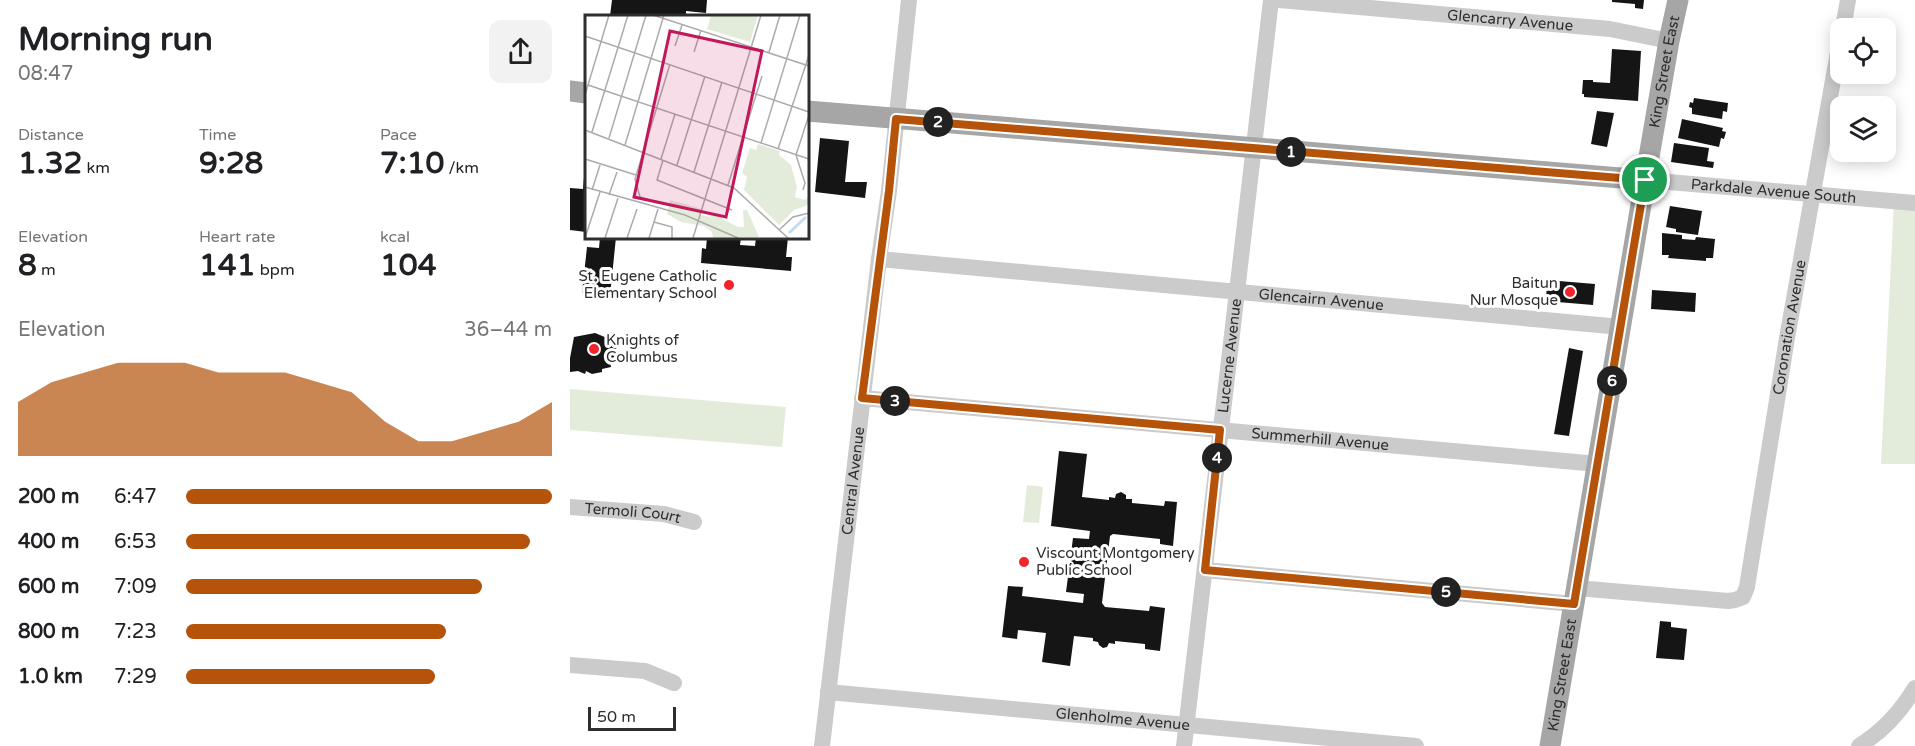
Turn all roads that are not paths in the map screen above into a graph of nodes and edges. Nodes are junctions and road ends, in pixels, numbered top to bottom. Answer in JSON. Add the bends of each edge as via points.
{"nodes":[{"id":1,"x":909,"y":0,"type":"edge"},
{"id":2,"x":1270,"y":0,"type":"edge"},
{"id":3,"x":1279,"y":0,"type":"edge"},
{"id":4,"x":1678,"y":0,"type":"edge"},
{"id":5,"x":1848,"y":0,"type":"edge"},
{"id":6,"x":1845,"y":18,"type":"edge"},
{"id":7,"x":1669,"y":41,"type":"junction"},
{"id":8,"x":1832,"y":84,"type":"edge"},
{"id":9,"x":570,"y":91,"type":"edge"},
{"id":10,"x":585,"y":93,"type":"edge"},
{"id":11,"x":808,"y":111,"type":"edge"},
{"id":12,"x":896,"y":119,"type":"junction"},
{"id":13,"x":1254,"y":149,"type":"junction"},
{"id":14,"x":1645,"y":180,"type":"junction"},
{"id":15,"x":1813,"y":195,"type":"junction"},
{"id":16,"x":1915,"y":203,"type":"edge"},
{"id":17,"x":879,"y":259,"type":"junction"},
{"id":18,"x":1237,"y":291,"type":"junction"},
{"id":19,"x":1621,"y":327,"type":"junction"},
{"id":20,"x":862,"y":398,"type":"junction"},
{"id":21,"x":1220,"y":430,"type":"junction"},
{"id":22,"x":1598,"y":464,"type":"junction"},
{"id":23,"x":570,"y":507,"type":"edge"},
{"id":24,"x":694,"y":522,"type":"dead end"},
{"id":25,"x":1205,"y":570,"type":"junction"},
{"id":26,"x":1576,"y":596,"type":"junction"},
{"id":27,"x":570,"y":665,"type":"edge"},
{"id":28,"x":674,"y":683,"type":"dead end"},
{"id":29,"x":1915,"y":688,"type":"edge"},
{"id":30,"x":828,"y":692,"type":"junction"},
{"id":31,"x":1186,"y":724,"type":"junction"},
{"id":32,"x":822,"y":746,"type":"edge"},
{"id":33,"x":1184,"y":746,"type":"edge"},
{"id":34,"x":1416,"y":746,"type":"edge"},
{"id":35,"x":1550,"y":746,"type":"edge"},
{"id":36,"x":1859,"y":746,"type":"edge"}],
"edges":[{"from":1,"to":12,"type":"street","name":"Central Avenue"},
{"from":2,"to":13,"type":"street","name":"Lucerne Avenue"},
{"from":3,"to":7,"type":"street","name":"Glencarry Avenue","via":[[1610,29]]},
{"from":4,"to":7,"type":"main road","name":"King Street East"},
{"from":5,"to":6,"type":"street"},
{"from":7,"to":14,"type":"main road","name":"King Street East"},
{"from":8,"to":15,"type":"street","name":"Coronation Avenue"},
{"from":9,"to":10,"type":"main road"},
{"from":11,"to":12,"type":"main road","name":"Parkdale Avenue South"},
{"from":12,"to":13,"type":"main road","name":"Parkdale Avenue South"},
{"from":12,"to":17,"type":"street","name":"Central Avenue"},
{"from":13,"to":14,"type":"main road","name":"Parkdale Avenue South"},
{"from":13,"to":18,"type":"street","name":"Lucerne Avenue"},
{"from":14,"to":15,"type":"street","name":"Parkdale Avenue South"},
{"from":14,"to":19,"type":"main road","name":"King Street East"},
{"from":15,"to":16,"type":"street","name":"Parkdale Avenue South"},
{"from":15,"to":26,"type":"street","name":"Coronation Avenue","via":[[1743,597],[1728,601]]},
{"from":17,"to":18,"type":"street","name":"Glencairn Avenue"},
{"from":17,"to":20,"type":"street","name":"Central Avenue"},
{"from":18,"to":19,"type":"street","name":"Glencairn Avenue"},
{"from":18,"to":21,"type":"street","name":"Lucerne Avenue"},
{"from":19,"to":22,"type":"main road","name":"King Street East"},
{"from":20,"to":21,"type":"street","name":"Summerhill Avenue"},
{"from":20,"to":30,"type":"street","name":"Central Avenue"},
{"from":21,"to":22,"type":"street","name":"Summerhill Avenue"},
{"from":21,"to":25,"type":"street","name":"Lucerne Avenue"},
{"from":22,"to":26,"type":"main road","name":"King Street East"},
{"from":23,"to":24,"type":"street","name":"Termoli Court","via":[[664,514]]},
{"from":25,"to":26,"type":"street"},
{"from":25,"to":31,"type":"street","name":"Lucerne Avenue"},
{"from":26,"to":35,"type":"main road","name":"King Street East"},
{"from":27,"to":28,"type":"street","via":[[645,671]]},
{"from":29,"to":36,"type":"street","via":[[1891,721]]},
{"from":30,"to":31,"type":"street","name":"Glenholme Avenue"},
{"from":30,"to":32,"type":"street","name":"Central Avenue"},
{"from":31,"to":33,"type":"street","name":"Lucerne Avenue"},
{"from":31,"to":34,"type":"street","name":"Glenholme Avenue"}]}
